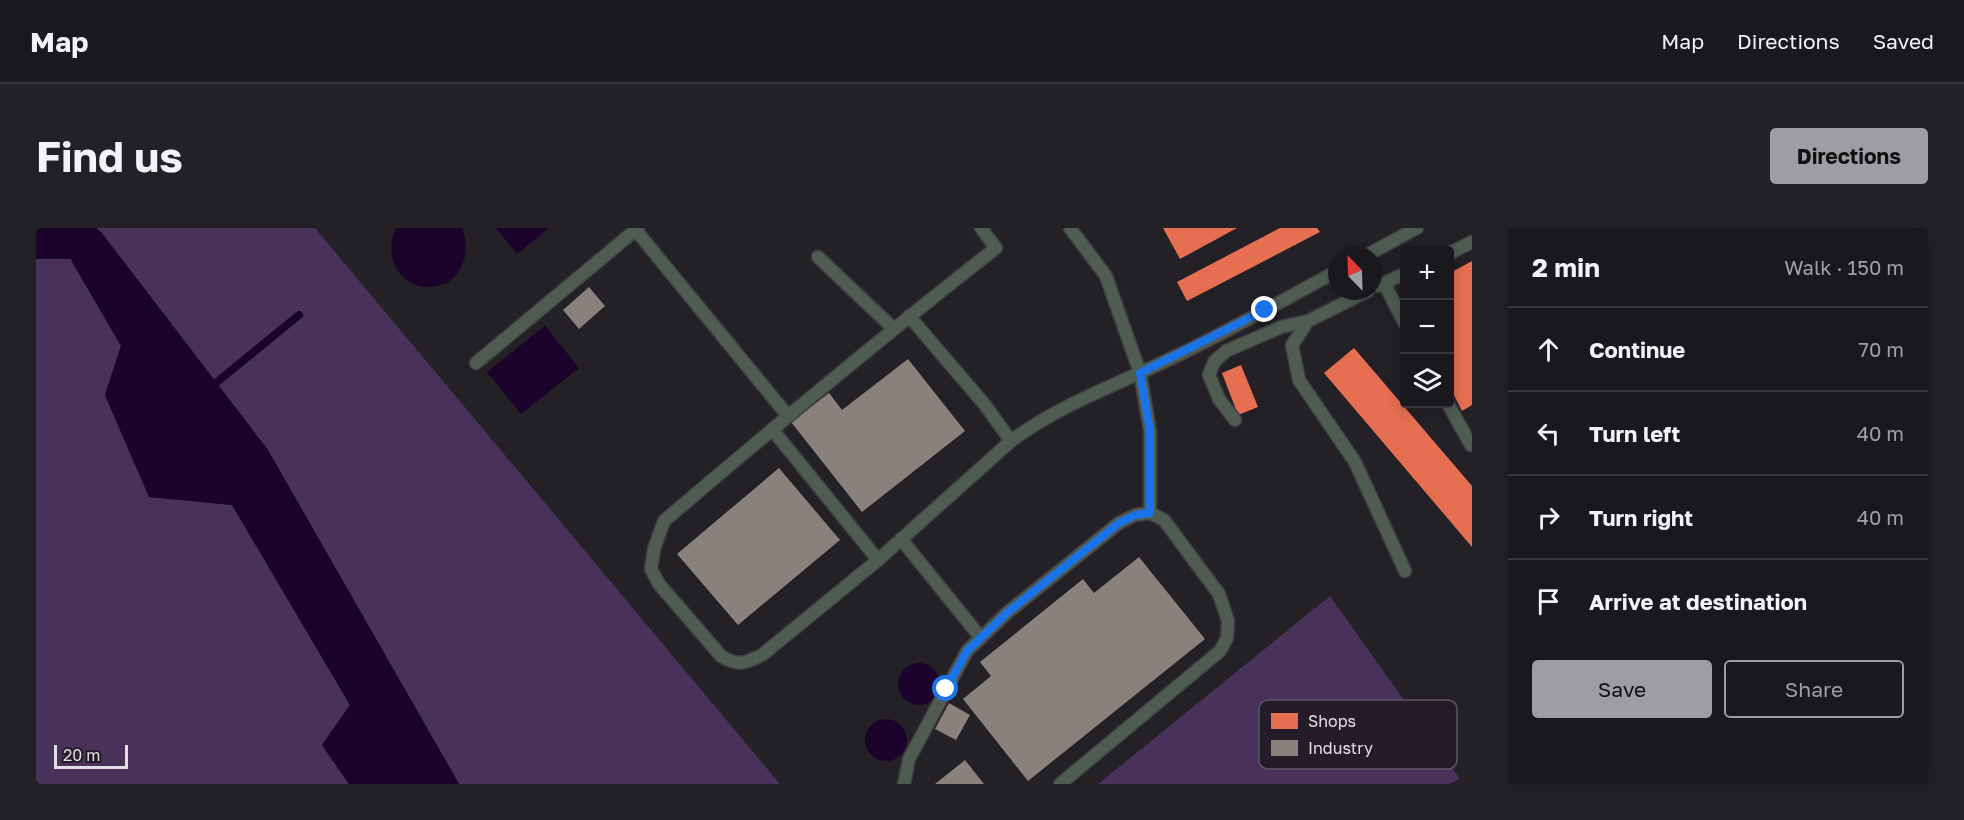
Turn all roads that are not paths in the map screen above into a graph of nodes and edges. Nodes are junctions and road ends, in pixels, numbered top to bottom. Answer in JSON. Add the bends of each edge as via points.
{"nodes":[{"id":1,"x":981,"y":228,"type":"edge"},
{"id":2,"x":1070,"y":228,"type":"edge"},
{"id":3,"x":1417,"y":228,"type":"edge"},
{"id":4,"x":636,"y":229,"type":"edge"},
{"id":5,"x":1472,"y":242,"type":"edge"},
{"id":6,"x":1382,"y":247,"type":"edge"},
{"id":7,"x":1454,"y":251,"type":"edge"},
{"id":8,"x":818,"y":257,"type":"dead end"},
{"id":9,"x":1328,"y":276,"type":"edge"},
{"id":10,"x":1400,"y":276,"type":"edge"},
{"id":11,"x":1382,"y":284,"type":"edge"},
{"id":12,"x":1382,"y":292,"type":"edge"},
{"id":13,"x":1350,"y":300,"type":"edge"},
{"id":14,"x":909,"y":316,"type":"junction"},
{"id":15,"x":1400,"y":316,"type":"edge"},
{"id":16,"x":1308,"y":321,"type":"junction"},
{"id":17,"x":894,"y":329,"type":"junction"},
{"id":18,"x":476,"y":363,"type":"dead end"},
{"id":19,"x":1140,"y":373,"type":"junction"},
{"id":20,"x":1450,"y":408,"type":"edge"},
{"id":21,"x":788,"y":416,"type":"junction"},
{"id":22,"x":1235,"y":420,"type":"dead end"},
{"id":23,"x":772,"y":429,"type":"junction"},
{"id":24,"x":1011,"y":441,"type":"junction"},
{"id":25,"x":1471,"y":445,"type":"edge"},
{"id":26,"x":1150,"y":513,"type":"junction"},
{"id":27,"x":901,"y":539,"type":"junction"},
{"id":28,"x":878,"y":560,"type":"junction"},
{"id":29,"x":1405,"y":571,"type":"dead end"},
{"id":30,"x":981,"y":638,"type":"junction"},
{"id":31,"x":904,"y":784,"type":"edge"},
{"id":32,"x":1060,"y":784,"type":"edge"}],
"edges":[{"from":1,"to":14,"type":"lane","via":[[996,248]]},
{"from":2,"to":19,"type":"lane","via":[[1106,276]]},
{"from":3,"to":6,"type":"lane"},
{"from":4,"to":18,"type":"lane"},
{"from":4,"to":21,"type":"lane"},
{"from":5,"to":7,"type":"lane"},
{"from":8,"to":17,"type":"lane"},
{"from":9,"to":19,"type":"lane"},
{"from":10,"to":11,"type":"lane"},
{"from":12,"to":15,"type":"lane"},
{"from":13,"to":16,"type":"lane"},
{"from":14,"to":17,"type":"lane"},
{"from":14,"to":24,"type":"lane"},
{"from":16,"to":22,"type":"lane","via":[[1281,327],[1226,351],[1214,362],[1209,375],[1219,399]]},
{"from":16,"to":29,"type":"lane","via":[[1292,345],[1299,380],[1354,462]]},
{"from":17,"to":21,"type":"lane"},
{"from":19,"to":24,"type":"lane","via":[[1093,393]]},
{"from":19,"to":26,"type":"lane","via":[[1150,431]]},
{"from":20,"to":25,"type":"lane"},
{"from":21,"to":23,"type":"lane"},
{"from":23,"to":28,"type":"lane"},
{"from":23,"to":28,"type":"lane","via":[[664,521],[651,569],[659,584],[721,656],[742,664],[762,654]]},
{"from":24,"to":27,"type":"lane"},
{"from":26,"to":30,"type":"lane","via":[[1119,523]]},
{"from":26,"to":32,"type":"lane","via":[[1164,520],[1219,594],[1228,621],[1227,638],[1220,651]]},
{"from":27,"to":28,"type":"lane"},
{"from":27,"to":30,"type":"lane"},
{"from":30,"to":31,"type":"lane","via":[[967,651],[909,759]]}]}
